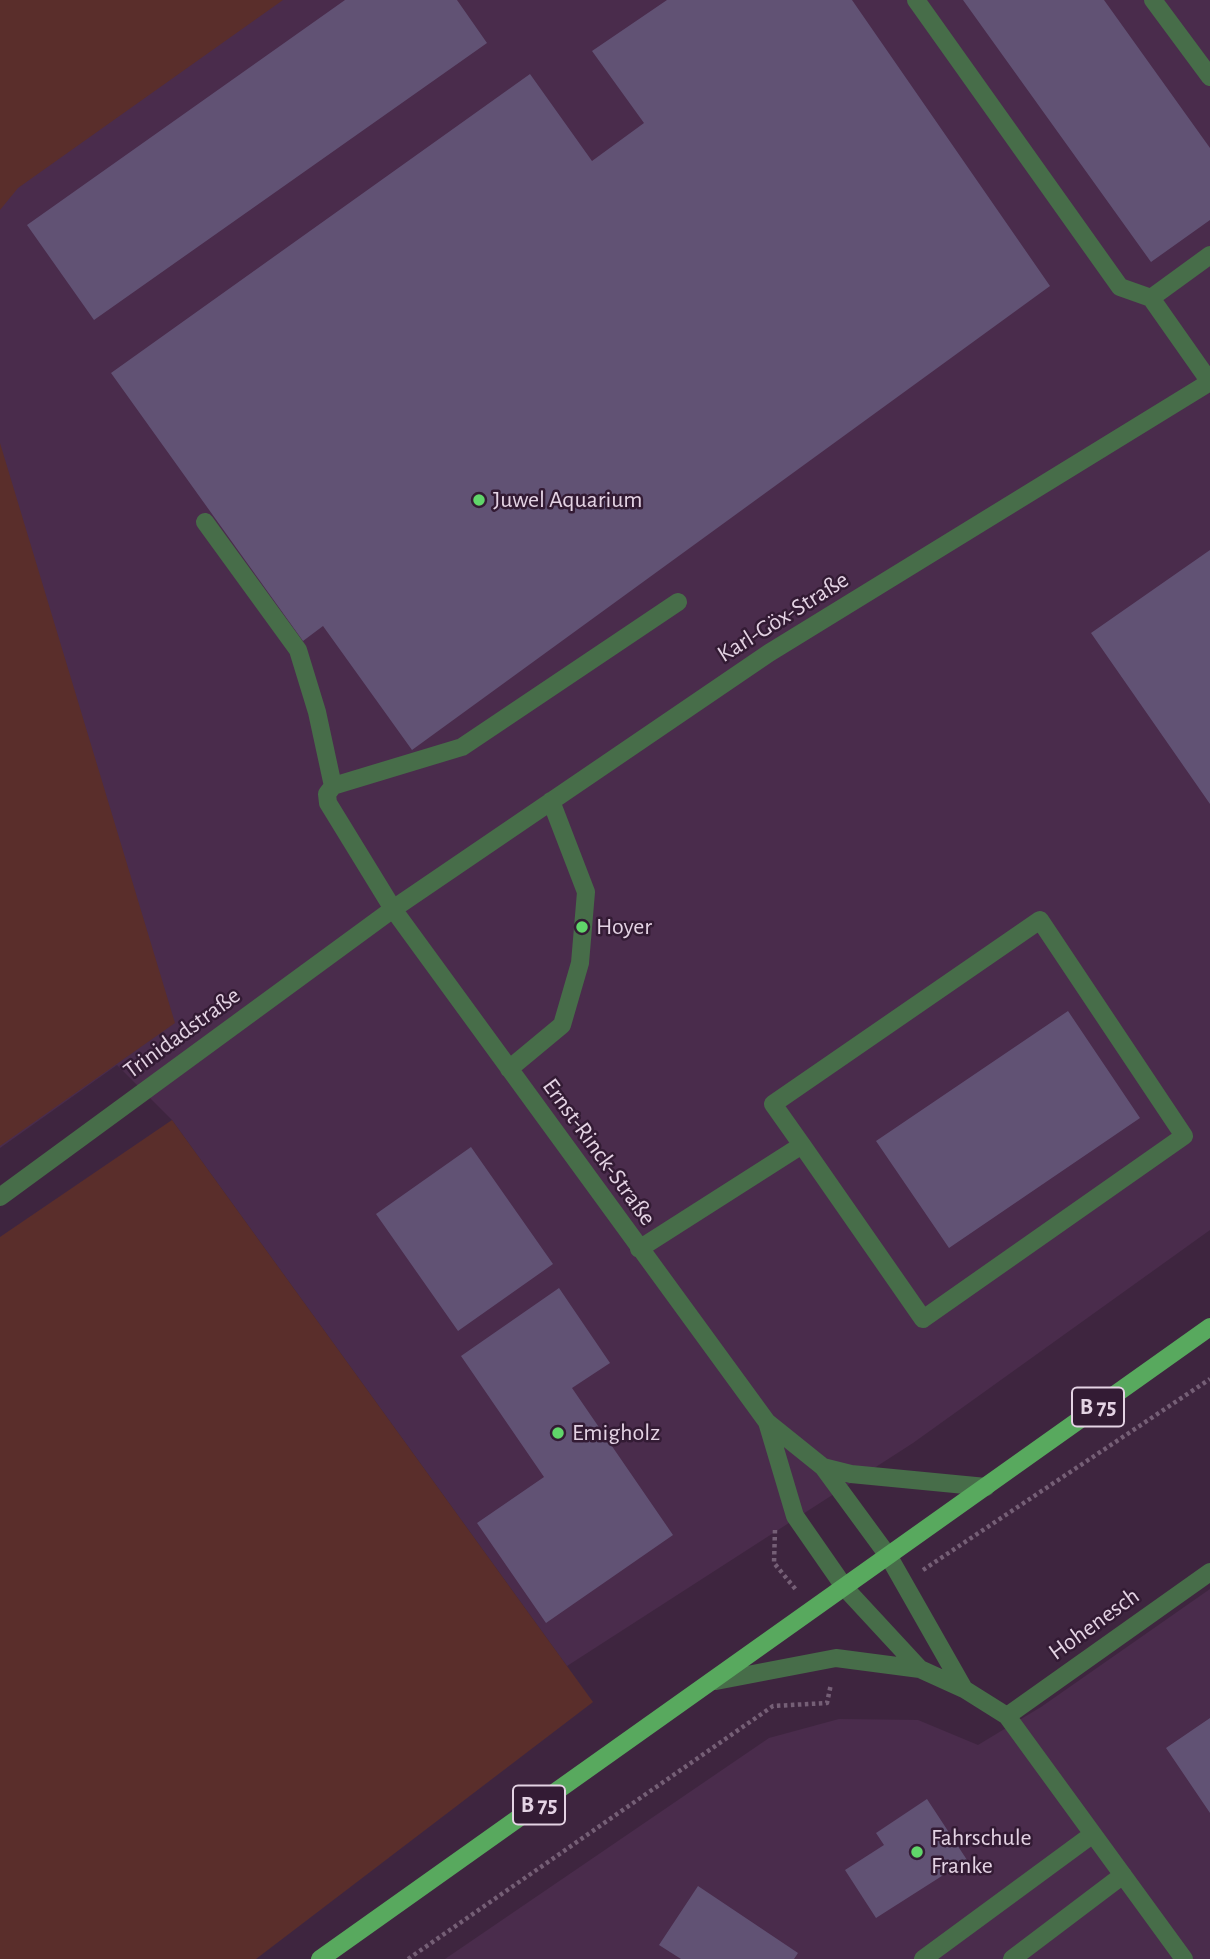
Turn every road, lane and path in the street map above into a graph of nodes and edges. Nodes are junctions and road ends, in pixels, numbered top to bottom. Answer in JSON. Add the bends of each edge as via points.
{"nodes":[{"id":1,"x":916,"y":0,"type":"edge"},
{"id":2,"x":1153,"y":0,"type":"edge"},
{"id":3,"x":1210,"y":77,"type":"edge"},
{"id":4,"x":1210,"y":256,"type":"edge"},
{"id":5,"x":1151,"y":298,"type":"junction"},
{"id":6,"x":1210,"y":382,"type":"edge"},
{"id":7,"x":205,"y":522,"type":"dead end"},
{"id":8,"x":678,"y":601,"type":"dead end"},
{"id":9,"x":333,"y":786,"type":"junction"},
{"id":10,"x":551,"y":802,"type":"junction"},
{"id":11,"x":393,"y":909,"type":"junction"},
{"id":12,"x":509,"y":1069,"type":"junction"},
{"id":13,"x":802,"y":1144,"type":"junction"},
{"id":14,"x":0,"y":1197,"type":"edge"},
{"id":15,"x":639,"y":1249,"type":"junction"},
{"id":16,"x":1210,"y":1327,"type":"edge"},
{"id":17,"x":1210,"y":1379,"type":"edge"},
{"id":18,"x":767,"y":1422,"type":"junction"},
{"id":19,"x":823,"y":1467,"type":"junction"},
{"id":20,"x":986,"y":1487,"type":"junction"},
{"id":21,"x":889,"y":1557,"type":"junction"},
{"id":22,"x":1210,"y":1572,"type":"edge"},
{"id":23,"x":905,"y":1581,"type":"junction"},
{"id":24,"x":845,"y":1588,"type":"junction"},
{"id":25,"x":836,"y":1658,"type":"junction"},
{"id":26,"x":920,"y":1669,"type":"junction"},
{"id":27,"x":716,"y":1681,"type":"junction"},
{"id":28,"x":964,"y":1689,"type":"junction"},
{"id":29,"x":1007,"y":1717,"type":"junction"},
{"id":30,"x":1093,"y":1834,"type":"junction"},
{"id":31,"x":1123,"y":1875,"type":"junction"},
{"id":32,"x":320,"y":1959,"type":"edge"},
{"id":33,"x":408,"y":1959,"type":"edge"},
{"id":34,"x":923,"y":1959,"type":"edge"},
{"id":35,"x":1012,"y":1959,"type":"edge"},
{"id":36,"x":1184,"y":1959,"type":"edge"}],
"edges":[{"from":1,"to":5,"type":"street","via":[[1120,287]]},
{"from":2,"to":3,"type":"street"},
{"from":4,"to":5,"type":"street"},
{"from":5,"to":6,"type":"street"},
{"from":6,"to":10,"type":"street","name":"Karl-Göx-Straße","via":[[769,653]]},
{"from":7,"to":9,"type":"street","name":"Ernst-Rinck-Straße","via":[[298,650]]},
{"from":8,"to":9,"type":"street","via":[[463,747]]},
{"from":9,"to":11,"type":"street","name":"Ernst-Rinck-Straße","via":[[328,803]]},
{"from":10,"to":11,"type":"street","name":"Karl-Göx-Straße"},
{"from":10,"to":12,"type":"street","via":[[586,892],[580,962],[562,1025]]},
{"from":11,"to":12,"type":"street","name":"Ernst-Rinck-Straße"},
{"from":11,"to":14,"type":"street","name":"Trinidadstraße"},
{"from":12,"to":15,"type":"street","name":"Ernst-Rinck-Straße"},
{"from":13,"to":13,"type":"street","via":[[923,1320],[1184,1136],[1040,920],[773,1104]]},
{"from":13,"to":15,"type":"street"},
{"from":15,"to":18,"type":"street","name":"Ernst-Rinck-Straße"},
{"from":16,"to":20,"type":"main road","number":"B 75"},
{"from":17,"to":23,"type":"path"},
{"from":18,"to":19,"type":"street","name":"Ernst-Rinck-Straße"},
{"from":18,"to":24,"type":"street","name":"Ernst-Rinck-Straße","via":[[795,1516]]},
{"from":19,"to":20,"type":"street","name":"Ernst-Rinck-Straße","via":[[851,1474]]},
{"from":19,"to":21,"type":"street","name":"Ernst-Rinck-Straße"},
{"from":20,"to":21,"type":"main road","number":"B 75"},
{"from":21,"to":23,"type":"street","name":"Ernst-Rinck-Straße"},
{"from":21,"to":24,"type":"main road","number":"B 75"},
{"from":22,"to":29,"type":"street","name":"Hohenesch"},
{"from":23,"to":28,"type":"street","name":"Ernst-Rinck-Straße"},
{"from":24,"to":26,"type":"street","name":"Ernst-Rinck-Straße"},
{"from":24,"to":27,"type":"main road","number":"B 75"},
{"from":25,"to":26,"type":"street"},
{"from":25,"to":27,"type":"street"},
{"from":25,"to":33,"type":"path","via":[[827,1703],[772,1706]]},
{"from":26,"to":28,"type":"street"},
{"from":27,"to":32,"type":"main road","number":"B 75"},
{"from":28,"to":29,"type":"street"},
{"from":29,"to":30,"type":"street"},
{"from":30,"to":31,"type":"street"},
{"from":30,"to":34,"type":"street"},
{"from":31,"to":35,"type":"street"},
{"from":31,"to":36,"type":"street"}]}
